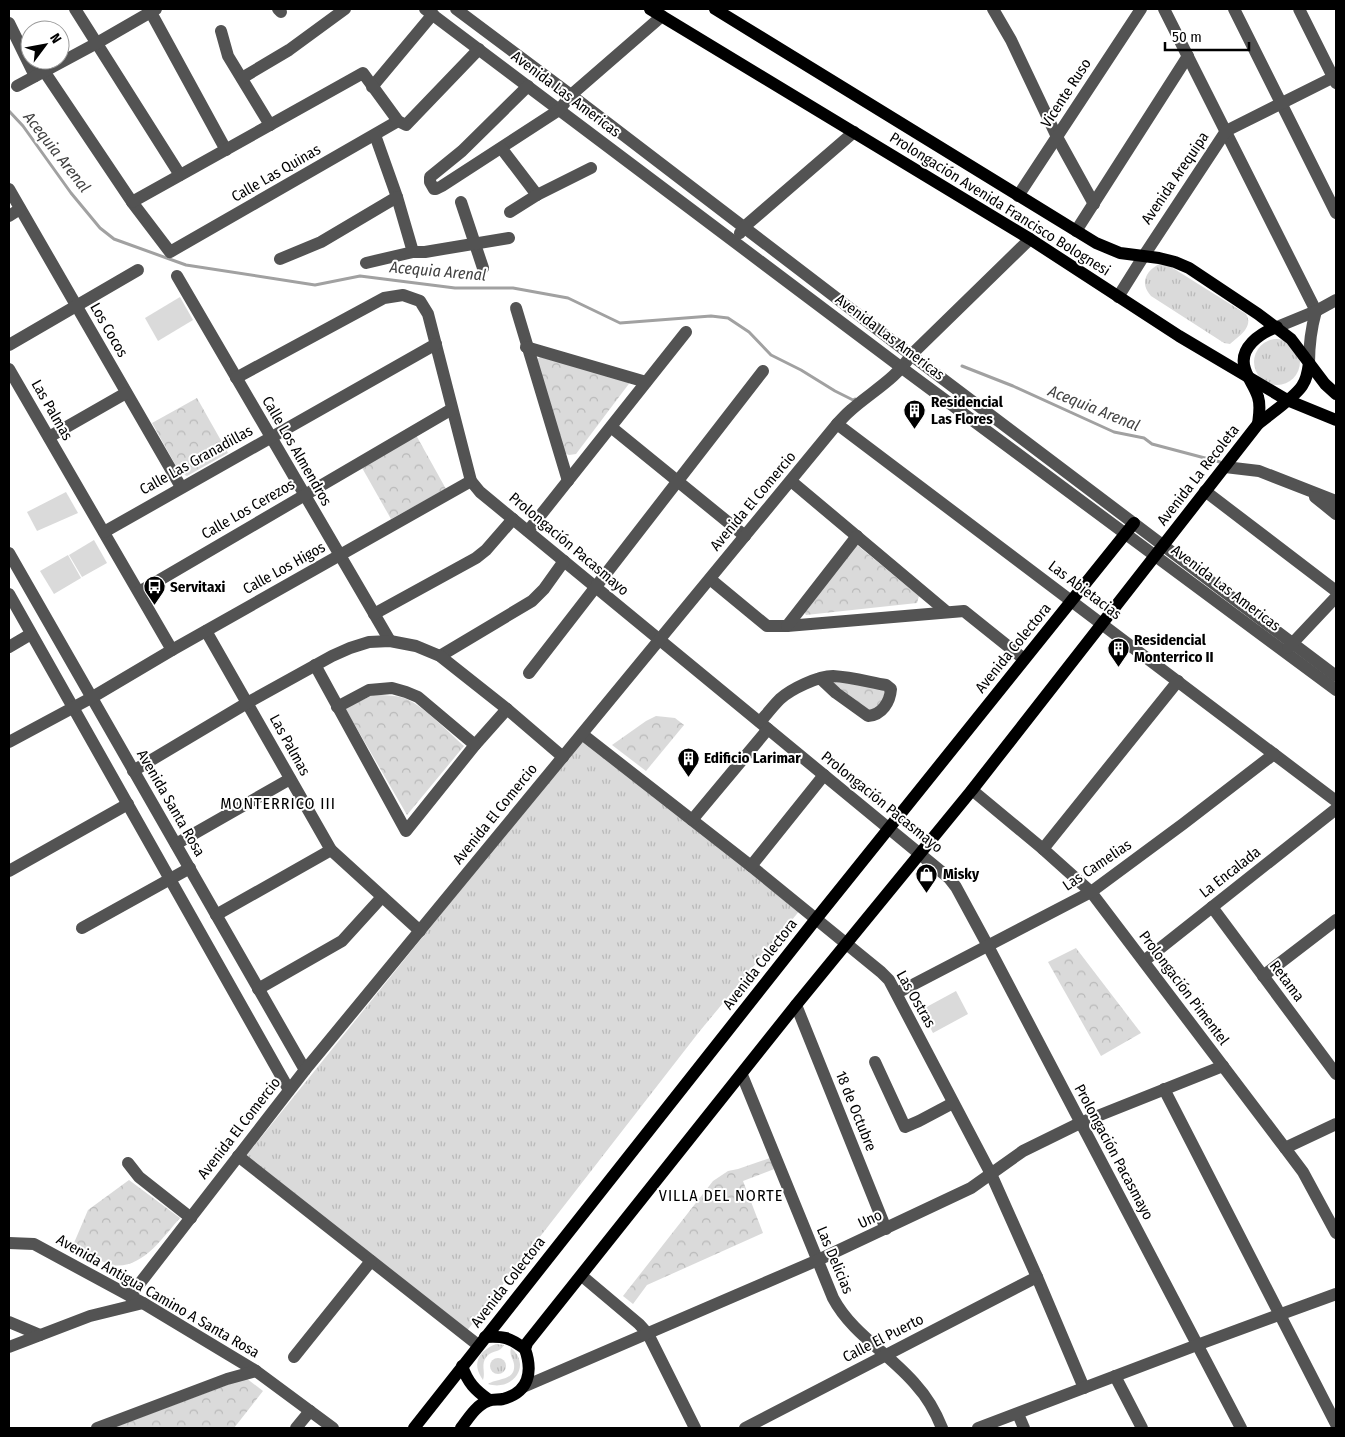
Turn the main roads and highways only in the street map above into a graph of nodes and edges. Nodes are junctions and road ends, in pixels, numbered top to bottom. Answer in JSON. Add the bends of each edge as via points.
{"nodes":[{"id":1,"x":650,"y":9,"type":"edge"},
{"id":2,"x":715,"y":9,"type":"edge"},
{"id":3,"x":1277,"y":327,"type":"junction"},
{"id":4,"x":1309,"y":364,"type":"junction"},
{"id":5,"x":1248,"y":377,"type":"junction"},
{"id":6,"x":1336,"y":394,"type":"edge"},
{"id":7,"x":1287,"y":400,"type":"junction"},
{"id":8,"x":1336,"y":420,"type":"edge"},
{"id":9,"x":1258,"y":424,"type":"junction"},
{"id":10,"x":1134,"y":523,"type":"road end"},
{"id":11,"x":481,"y":1341,"type":"junction"},
{"id":12,"x":525,"y":1349,"type":"junction"},
{"id":13,"x":462,"y":1366,"type":"junction"},
{"id":14,"x":489,"y":1400,"type":"junction"},
{"id":15,"x":414,"y":1428,"type":"edge"},
{"id":16,"x":460,"y":1428,"type":"edge"}],
"edges":[{"from":1,"to":5,"type":"main road","name":"Prolongación Avenida Francisco Bolognesi","via":[[1030,239]]},
{"from":2,"to":3,"type":"main road","name":"Prolongación Avenida Francisco Bolognesi","via":[[1076,231],[1110,250],[1175,262],[1189,268]]},
{"from":3,"to":4,"type":"main road","name":"Prolongación Avenida Francisco Bolognesi","via":[[1291,339]]},
{"from":3,"to":5,"type":"main road","via":[[1260,334],[1248,348],[1244,366]]},
{"from":4,"to":6,"type":"main road","name":"Prolongación Avenida Francisco Bolognesi"},
{"from":4,"to":7,"type":"main road","via":[[1303,385]]},
{"from":5,"to":7,"type":"main road","name":"Prolongación Avenida Francisco Bolognesi"},
{"from":5,"to":9,"type":"main road","name":"Avenida La Recoleta","via":[[1258,398]]},
{"from":7,"to":8,"type":"main road","name":"Prolongación Avenida Francisco Bolognesi"},
{"from":7,"to":9,"type":"main road","name":"Avenida La Recoleta"},
{"from":9,"to":12,"type":"main road","name":"Avenida La Recoleta","via":[[972,790],[796,1005]]},
{"from":10,"to":11,"type":"main road","name":"Avenida Colectora"},
{"from":11,"to":12,"type":"main road","via":[[502,1336]]},
{"from":11,"to":13,"type":"main road","name":"Avenida Colectora"},
{"from":12,"to":14,"type":"main road","via":[[529,1362],[523,1387],[513,1395]]},
{"from":13,"to":14,"type":"main road","via":[[467,1380]]},
{"from":13,"to":15,"type":"main road","name":"Avenida Colectora"},
{"from":14,"to":16,"type":"main road","via":[[479,1406]]}]}
